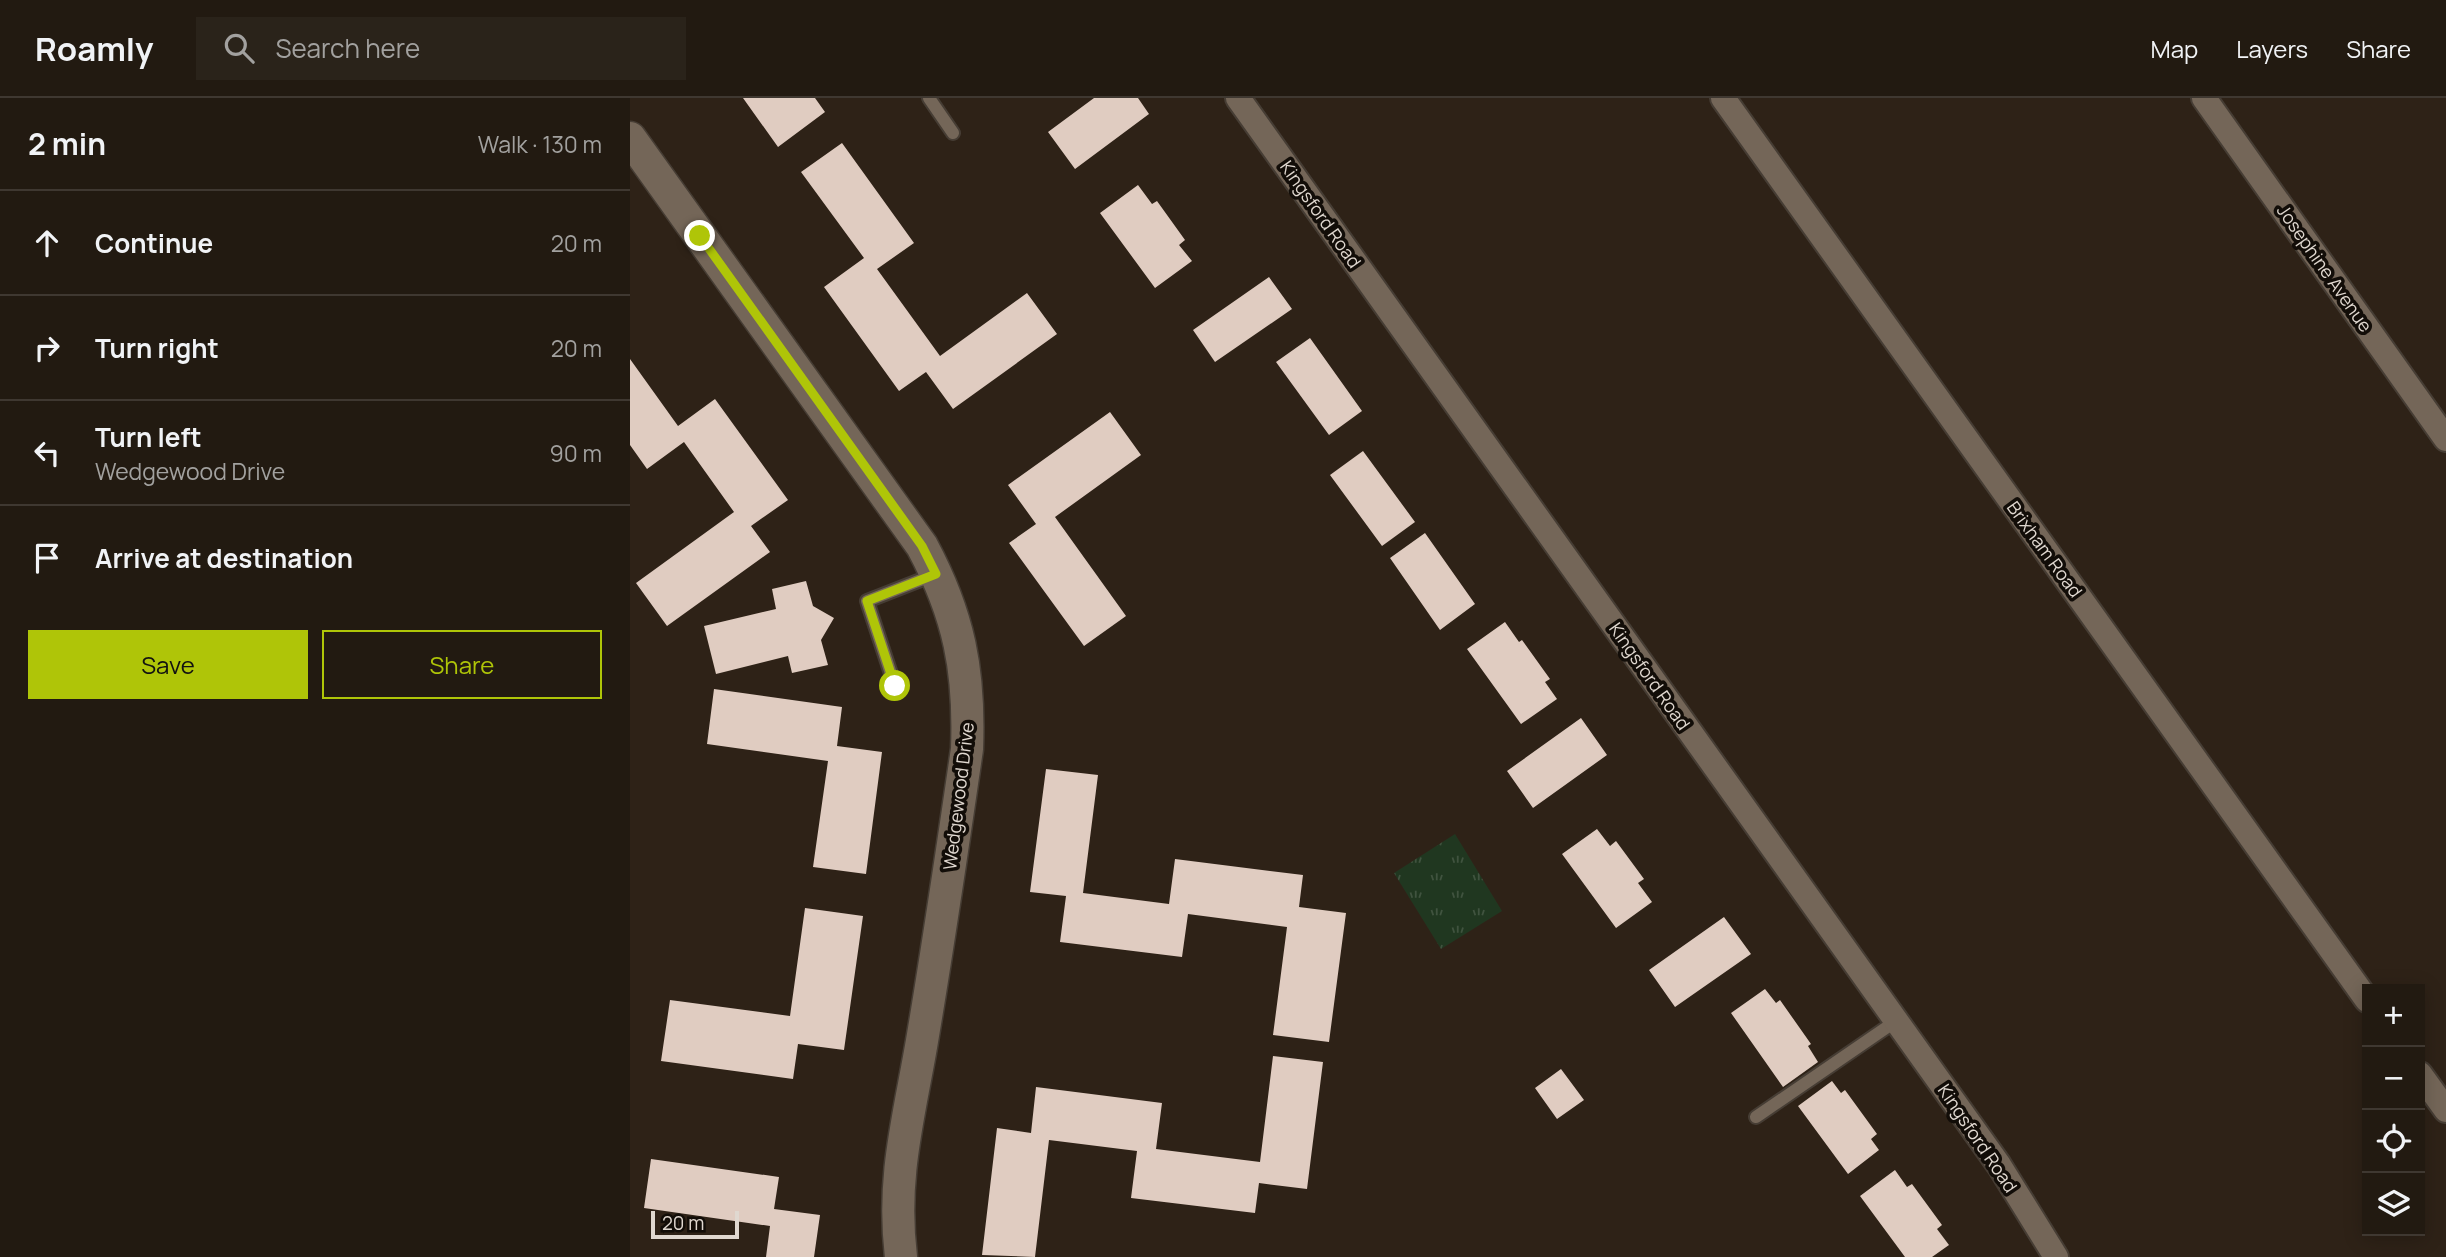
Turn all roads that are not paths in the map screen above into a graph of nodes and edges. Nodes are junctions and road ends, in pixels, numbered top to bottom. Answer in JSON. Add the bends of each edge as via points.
{"nodes":[{"id":1,"x":929,"y":98,"type":"edge"},
{"id":2,"x":1238,"y":98,"type":"edge"},
{"id":3,"x":1723,"y":98,"type":"edge"},
{"id":4,"x":2204,"y":98,"type":"edge"},
{"id":5,"x":953,"y":132,"type":"dead end"},
{"id":6,"x":630,"y":138,"type":"edge"},
{"id":7,"x":2446,"y":439,"type":"edge"},
{"id":8,"x":936,"y":574,"type":"junction"},
{"id":9,"x":895,"y":686,"type":"dead end"},
{"id":10,"x":2362,"y":993,"type":"edge"},
{"id":11,"x":1896,"y":1021,"type":"junction"},
{"id":12,"x":2425,"y":1081,"type":"edge"},
{"id":13,"x":2446,"y":1110,"type":"edge"},
{"id":14,"x":1756,"y":1117,"type":"dead end"},
{"id":15,"x":901,"y":1257,"type":"edge"},
{"id":16,"x":2056,"y":1257,"type":"edge"}],
"edges":[{"from":1,"to":5,"type":"lane"},
{"from":2,"to":11,"type":"street","name":"Kingsford Road"},
{"from":3,"to":10,"type":"street","name":"Brixham Road"},
{"from":4,"to":7,"type":"street","name":"Josephine Avenue"},
{"from":6,"to":8,"type":"street","name":"Wedgewood Drive","via":[[922,546]]},
{"from":8,"to":9,"type":"lane","via":[[867,601]]},
{"from":8,"to":15,"type":"street","name":"Wedgewood Drive","via":[[955,620],[969,711],[923,1038],[902,1144],[897,1224]]},
{"from":11,"to":14,"type":"lane"},
{"from":11,"to":16,"type":"street","name":"Kingsford Road","via":[[1999,1166]]},
{"from":12,"to":13,"type":"street"}]}
